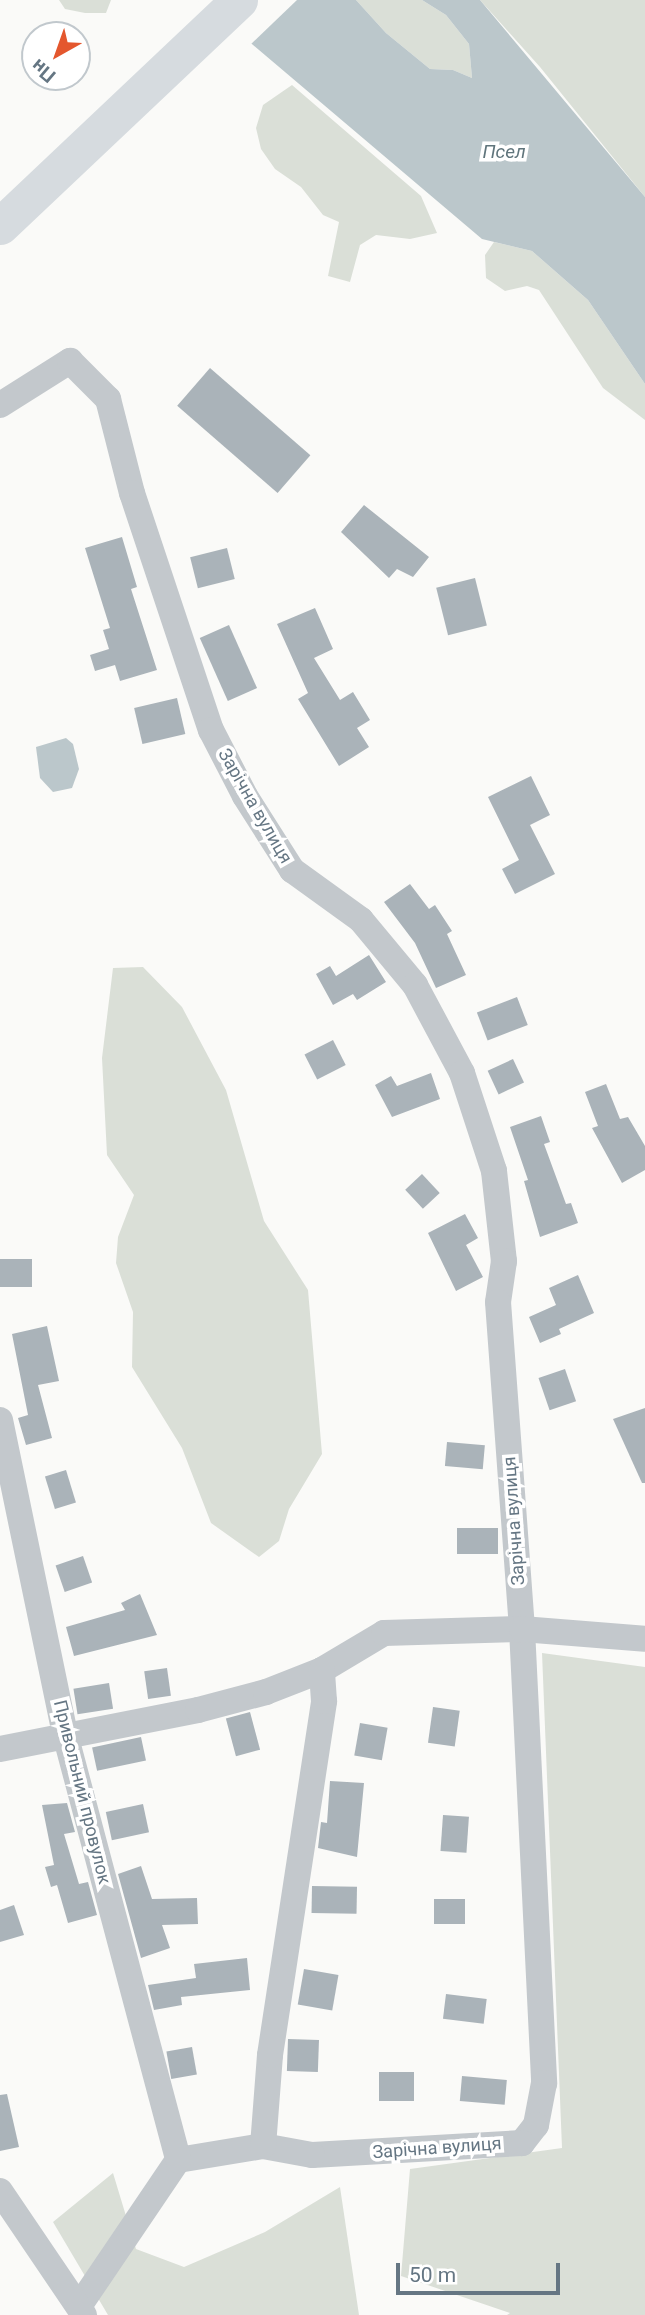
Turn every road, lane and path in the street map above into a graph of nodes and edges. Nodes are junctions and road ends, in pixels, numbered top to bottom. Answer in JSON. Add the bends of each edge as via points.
{"nodes":[{"id":1,"x":239,"y":0,"type":"edge"},
{"id":2,"x":0,"y":226,"type":"edge"},
{"id":3,"x":0,"y":405,"type":"edge"},
{"id":4,"x":0,"y":1420,"type":"edge"},
{"id":5,"x":522,"y":1629,"type":"junction"},
{"id":6,"x":645,"y":1639,"type":"edge"},
{"id":7,"x":322,"y":1670,"type":"junction"},
{"id":8,"x":65,"y":1734,"type":"junction"},
{"id":9,"x":0,"y":1749,"type":"edge"},
{"id":10,"x":263,"y":2146,"type":"junction"},
{"id":11,"x":178,"y":2160,"type":"junction"},
{"id":12,"x":0,"y":2191,"type":"edge"},
{"id":13,"x":82,"y":2310,"type":"edge"}],
"edges":[{"from":1,"to":2,"type":"main road"},
{"from":3,"to":5,"type":"street","name":"Зарічна вулиця","via":[[70,361],[108,399],[132,493],[211,730],[245,796],[292,870],[362,920],[415,985],[462,1073],[494,1171],[504,1261],[498,1302]]},
{"from":4,"to":8,"type":"street","name":"Привольний провулок"},
{"from":5,"to":6,"type":"street"},
{"from":5,"to":7,"type":"street","via":[[384,1633]]},
{"from":5,"to":10,"type":"street","name":"Зарічна вулиця","via":[[544,2083],[537,2125],[522,2143],[444,2150],[312,2155]]},
{"from":7,"to":8,"type":"street","via":[[266,1692],[198,1710]]},
{"from":7,"to":10,"type":"street","via":[[324,1701],[270,2055]]},
{"from":8,"to":9,"type":"street"},
{"from":8,"to":11,"type":"street","name":"Привольний провулок"},
{"from":10,"to":11,"type":"street","name":"Зарічна вулиця"},
{"from":11,"to":13,"type":"street"},
{"from":12,"to":13,"type":"street"}]}
